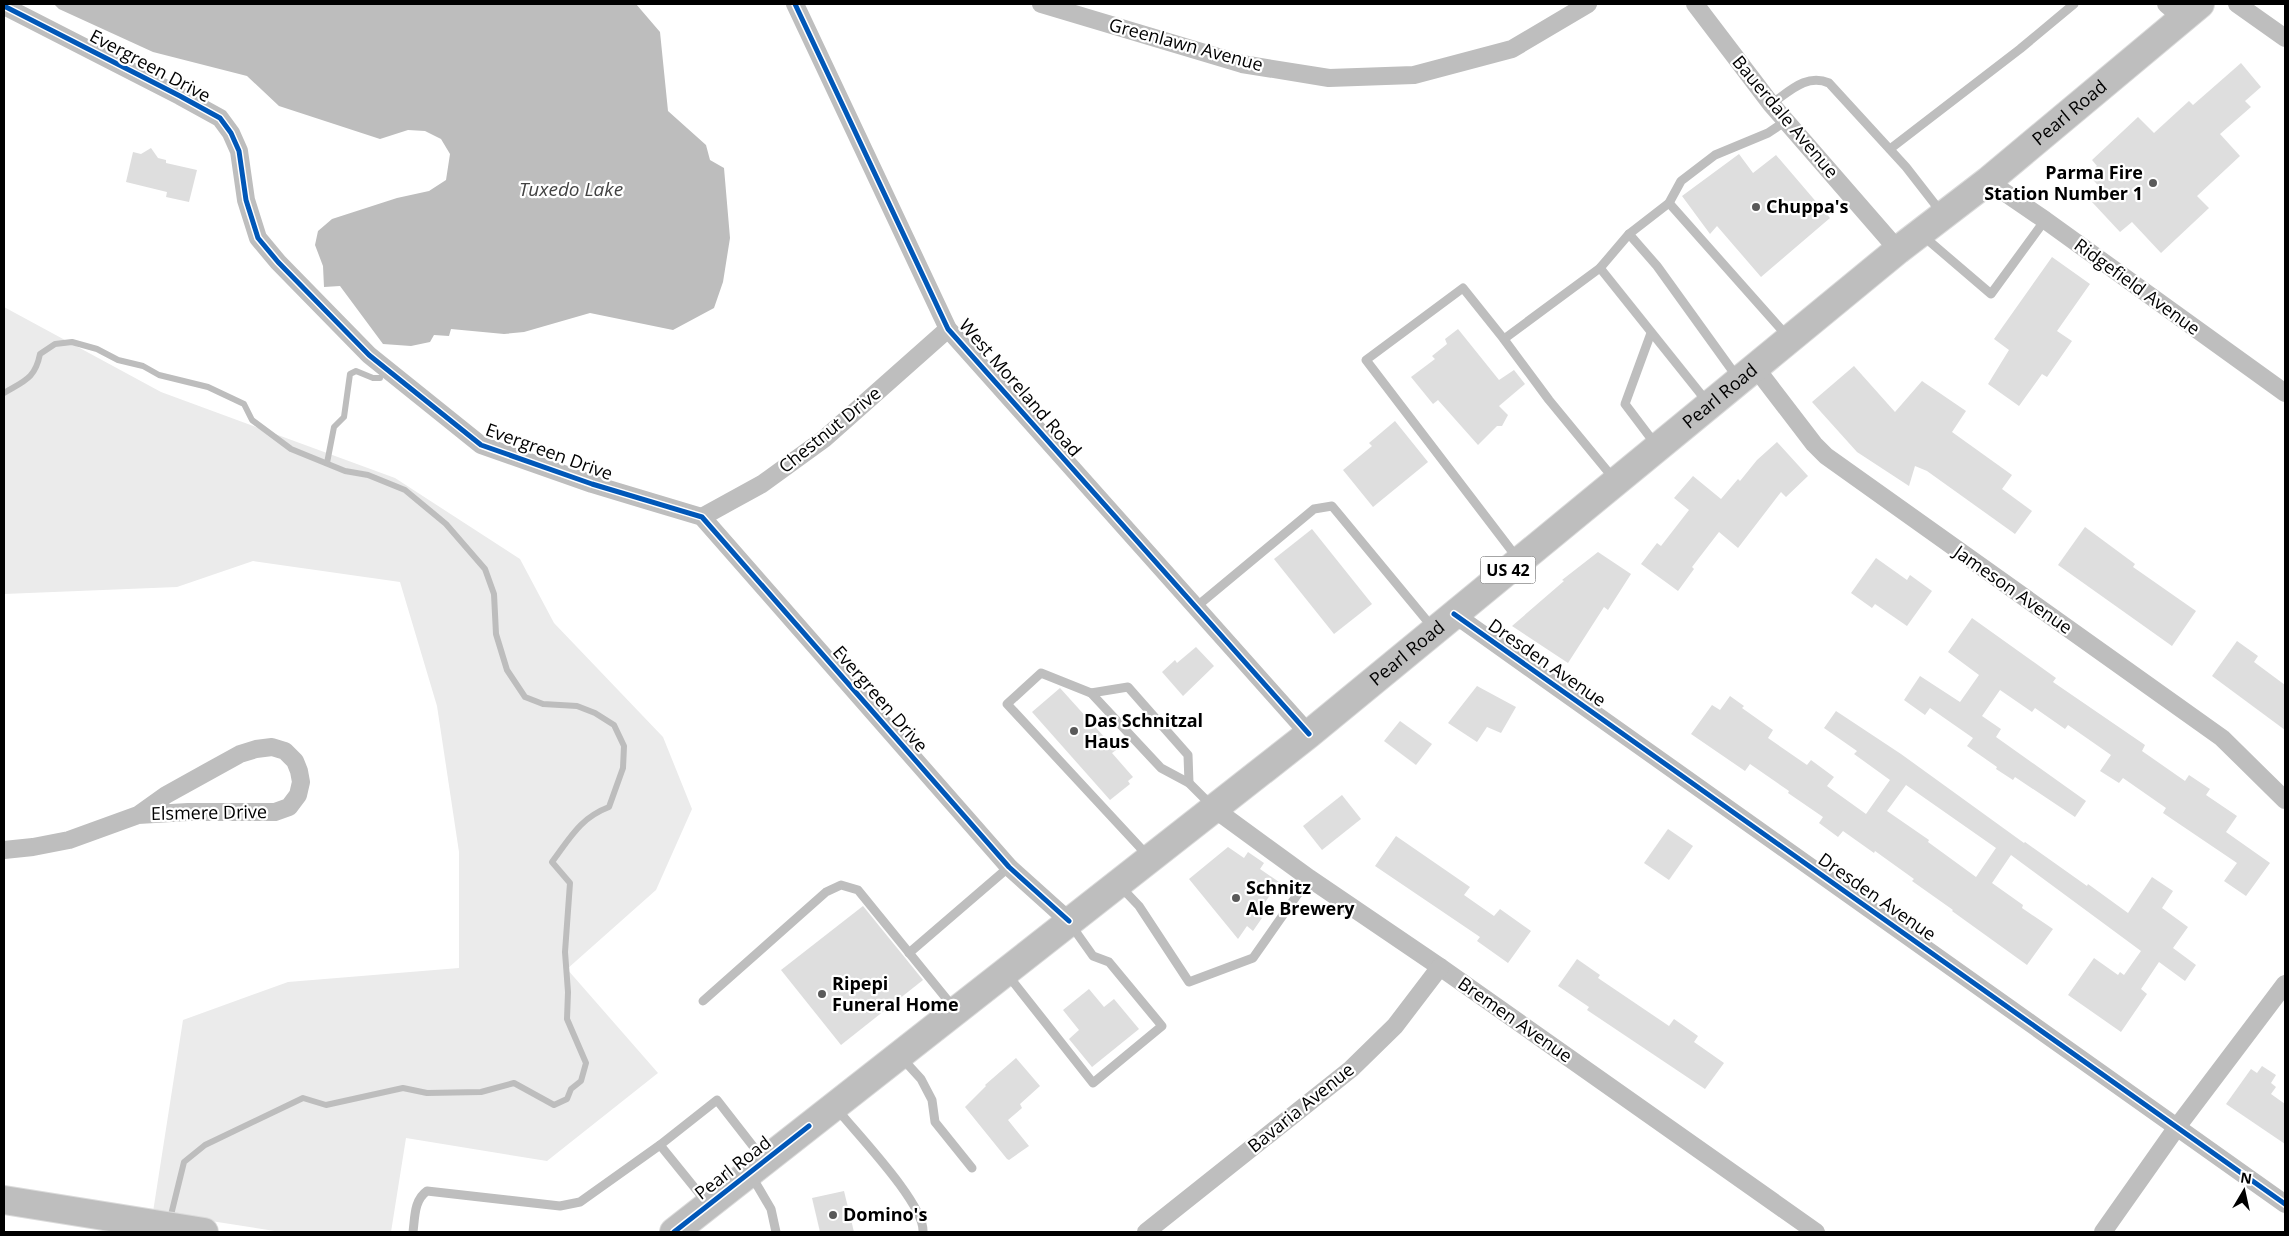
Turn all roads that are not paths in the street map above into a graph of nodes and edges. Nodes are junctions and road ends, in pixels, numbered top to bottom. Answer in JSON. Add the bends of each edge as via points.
{"nodes":[{"id":1,"x":795,"y":4,"type":"edge"},
{"id":2,"x":1041,"y":4,"type":"edge"},
{"id":3,"x":1588,"y":4,"type":"edge"},
{"id":4,"x":1694,"y":4,"type":"edge"},
{"id":5,"x":2074,"y":4,"type":"edge"},
{"id":6,"x":2237,"y":4,"type":"edge"},
{"id":7,"x":4,"y":6,"type":"edge"},
{"id":8,"x":2183,"y":9,"type":"edge"},
{"id":9,"x":2285,"y":38,"type":"edge"},
{"id":10,"x":1771,"y":104,"type":"junction"},
{"id":11,"x":1786,"y":121,"type":"junction"},
{"id":12,"x":1890,"y":149,"type":"junction"},
{"id":13,"x":1988,"y":181,"type":"junction"},
{"id":14,"x":1669,"y":203,"type":"junction"},
{"id":15,"x":1944,"y":215,"type":"junction"},
{"id":16,"x":2045,"y":220,"type":"junction"},
{"id":17,"x":1920,"y":233,"type":"junction"},
{"id":18,"x":1629,"y":234,"type":"junction"},
{"id":19,"x":1898,"y":250,"type":"junction"},
{"id":20,"x":1600,"y":268,"type":"junction"},
{"id":21,"x":948,"y":329,"type":"junction"},
{"id":22,"x":1651,"y":332,"type":"junction"},
{"id":23,"x":1504,"y":339,"type":"junction"},
{"id":24,"x":1790,"y":339,"type":"junction"},
{"id":25,"x":1747,"y":374,"type":"junction"},
{"id":26,"x":2285,"y":393,"type":"edge"},
{"id":27,"x":1710,"y":405,"type":"junction"},
{"id":28,"x":1658,"y":447,"type":"junction"},
{"id":29,"x":1616,"y":481,"type":"junction"},
{"id":30,"x":702,"y":517,"type":"junction"},
{"id":31,"x":1519,"y":561,"type":"junction"},
{"id":32,"x":1196,"y":607,"type":"junction"},
{"id":33,"x":1444,"y":622,"type":"junction"},
{"id":34,"x":1090,"y":693,"type":"junction"},
{"id":35,"x":1309,"y":734,"type":"junction"},
{"id":36,"x":1189,"y":783,"type":"junction"},
{"id":37,"x":2285,"y":800,"type":"edge"},
{"id":38,"x":1213,"y":808,"type":"junction"},
{"id":39,"x":138,"y":815,"type":"junction"},
{"id":40,"x":4,"y":850,"type":"edge"},
{"id":41,"x":1150,"y":858,"type":"junction"},
{"id":42,"x":1010,"y":868,"type":"junction"},
{"id":43,"x":1309,"y":878,"type":"junction"},
{"id":44,"x":1117,"y":884,"type":"junction"},
{"id":45,"x":1069,"y":922,"type":"junction"},
{"id":46,"x":909,"y":953,"type":"junction"},
{"id":47,"x":1440,"y":967,"type":"junction"},
{"id":48,"x":1005,"y":972,"type":"junction"},
{"id":49,"x":2285,"y":984,"type":"edge"},
{"id":50,"x":703,"y":1001,"type":"dead end"},
{"id":51,"x":956,"y":1010,"type":"junction"},
{"id":52,"x":899,"y":1055,"type":"junction"},
{"id":53,"x":834,"y":1106,"type":"junction"},
{"id":54,"x":2177,"y":1127,"type":"junction"},
{"id":55,"x":660,"y":1145,"type":"junction"},
{"id":56,"x":757,"y":1167,"type":"junction"},
{"id":57,"x":972,"y":1168,"type":"dead end"},
{"id":58,"x":4,"y":1200,"type":"edge"},
{"id":59,"x":2285,"y":1204,"type":"edge"},
{"id":60,"x":709,"y":1205,"type":"junction"},
{"id":61,"x":192,"y":1230,"type":"edge"},
{"id":62,"x":413,"y":1232,"type":"edge"},
{"id":63,"x":674,"y":1232,"type":"edge"},
{"id":64,"x":696,"y":1232,"type":"edge"},
{"id":65,"x":776,"y":1232,"type":"edge"},
{"id":66,"x":923,"y":1232,"type":"edge"},
{"id":67,"x":1146,"y":1232,"type":"edge"},
{"id":68,"x":1816,"y":1232,"type":"edge"},
{"id":69,"x":2103,"y":1232,"type":"edge"}],
"edges":[{"from":1,"to":21,"type":"street","name":"West Moreland Road"},
{"from":2,"to":3,"type":"street","name":"Greenlawn Avenue","via":[[1242,64],[1329,78],[1414,75],[1512,49]]},
{"from":4,"to":10,"type":"street","name":"Bauerdale Avenue"},
{"from":5,"to":12,"type":"lane"},
{"from":6,"to":9,"type":"street"},
{"from":7,"to":30,"type":"street","name":"Evergreen Drive","via":[[220,118],[239,151],[246,200],[258,238],[369,355],[481,445],[592,484]]},
{"from":8,"to":13,"type":"main road","name":"Pearl Road","number":"US 42"},
{"from":10,"to":11,"type":"street","name":"Bauerdale Avenue"},
{"from":10,"to":12,"type":"lane","via":[[1804,82],[1820,79],[1829,83]]},
{"from":11,"to":14,"type":"lane","via":[[1768,133],[1715,154],[1682,181]]},
{"from":11,"to":19,"type":"street","name":"Bauerdale Avenue"},
{"from":12,"to":15,"type":"lane"},
{"from":13,"to":15,"type":"main road","name":"Pearl Road","number":"US 42"},
{"from":13,"to":16,"type":"street","name":"Ridgefield Avenue"},
{"from":14,"to":18,"type":"lane"},
{"from":14,"to":24,"type":"lane"},
{"from":15,"to":17,"type":"main road","name":"Pearl Road","number":"US 42"},
{"from":16,"to":17,"type":"lane","via":[[1991,294]]},
{"from":16,"to":26,"type":"street","name":"Ridgefield Avenue"},
{"from":17,"to":19,"type":"main road","name":"Pearl Road","number":"US 42"},
{"from":18,"to":20,"type":"lane"},
{"from":18,"to":25,"type":"lane"},
{"from":19,"to":24,"type":"main road","name":"Pearl Road","number":"US 42"},
{"from":20,"to":22,"type":"lane"},
{"from":20,"to":23,"type":"lane"},
{"from":21,"to":30,"type":"street","name":"Chestnut Drive","via":[[824,439],[762,484]]},
{"from":21,"to":32,"type":"street","name":"West Moreland Road"},
{"from":22,"to":27,"type":"lane"},
{"from":22,"to":28,"type":"lane","via":[[1625,404]]},
{"from":23,"to":29,"type":"lane"},
{"from":23,"to":31,"type":"lane","via":[[1463,288],[1366,360]]},
{"from":24,"to":25,"type":"main road","name":"Pearl Road","number":"US 42"},
{"from":25,"to":27,"type":"main road","name":"Pearl Road","number":"US 42"},
{"from":25,"to":37,"type":"street","name":"Jameson Avenue","via":[[1826,456],[2222,738]]},
{"from":27,"to":28,"type":"main road","name":"Pearl Road","number":"US 42"},
{"from":28,"to":29,"type":"main road","name":"Pearl Road","number":"US 42"},
{"from":29,"to":31,"type":"main road","name":"Pearl Road","number":"US 42"},
{"from":30,"to":42,"type":"street","name":"Evergreen Drive"},
{"from":31,"to":33,"type":"main road","name":"Pearl Road","number":"US 42"},
{"from":32,"to":33,"type":"lane","via":[[1314,509],[1332,506]]},
{"from":32,"to":35,"type":"street","name":"West Moreland Road"},
{"from":33,"to":35,"type":"main road","name":"Pearl Road","number":"US 42"},
{"from":33,"to":54,"type":"street","name":"Dresden Avenue"},
{"from":34,"to":36,"type":"lane","via":[[1160,768]]},
{"from":34,"to":36,"type":"lane","via":[[1128,688],[1188,755]]},
{"from":34,"to":41,"type":"lane","via":[[1041,673],[1006,704]]},
{"from":35,"to":38,"type":"main road","name":"Pearl Road","number":"US 42"},
{"from":36,"to":38,"type":"lane"},
{"from":38,"to":41,"type":"main road","name":"Pearl Road","number":"US 42"},
{"from":38,"to":43,"type":"street","name":"Bremen Avenue"},
{"from":39,"to":39,"type":"street","name":"Elsmere Drive","via":[[166,794],[240,754],[256,749],[272,746],[285,751],[299,771],[298,795],[289,807],[275,812]]},
{"from":39,"to":40,"type":"street","name":"Elsmere Drive","via":[[69,840]]},
{"from":41,"to":44,"type":"main road","name":"Pearl Road","number":"US 42"},
{"from":42,"to":45,"type":"street","name":"Evergreen Drive"},
{"from":42,"to":46,"type":"lane"},
{"from":43,"to":44,"type":"lane","via":[[1253,958],[1188,982],[1139,906]]},
{"from":43,"to":47,"type":"street","name":"Bremen Avenue"},
{"from":44,"to":45,"type":"main road","name":"Pearl Road","number":"US 42"},
{"from":45,"to":48,"type":"main road","name":"Pearl Road","number":"US 42"},
{"from":45,"to":48,"type":"lane","via":[[1093,956],[1109,962],[1162,1026],[1093,1083]]},
{"from":46,"to":50,"type":"lane","via":[[858,890],[841,885],[826,892]]},
{"from":46,"to":51,"type":"lane"},
{"from":47,"to":67,"type":"street","name":"Bavaria Avenue","via":[[1395,1026],[1351,1069]]},
{"from":47,"to":68,"type":"street","name":"Bremen Avenue"},
{"from":48,"to":51,"type":"main road","name":"Pearl Road","number":"US 42"},
{"from":49,"to":54,"type":"street"},
{"from":51,"to":52,"type":"main road","name":"Pearl Road","number":"US 42"},
{"from":52,"to":53,"type":"main road","name":"Pearl Road","number":"US 42"},
{"from":52,"to":57,"type":"lane","via":[[922,1079],[932,1100],[935,1122]]},
{"from":53,"to":56,"type":"main road","name":"Pearl Road","number":"US 42"},
{"from":53,"to":66,"type":"lane","via":[[907,1195],[918,1211]]},
{"from":54,"to":59,"type":"street","name":"Dresden Avenue"},
{"from":54,"to":69,"type":"street"},
{"from":55,"to":56,"type":"lane","via":[[717,1100]]},
{"from":55,"to":60,"type":"lane"},
{"from":55,"to":62,"type":"lane","via":[[580,1202],[560,1206],[427,1191],[417,1204]]},
{"from":56,"to":60,"type":"main road","name":"Pearl Road","number":"US 42"},
{"from":56,"to":65,"type":"lane"},
{"from":58,"to":61,"type":"main road"},
{"from":60,"to":63,"type":"main road","name":"Pearl Road","number":"US 42"},
{"from":60,"to":64,"type":"main road"}]}
